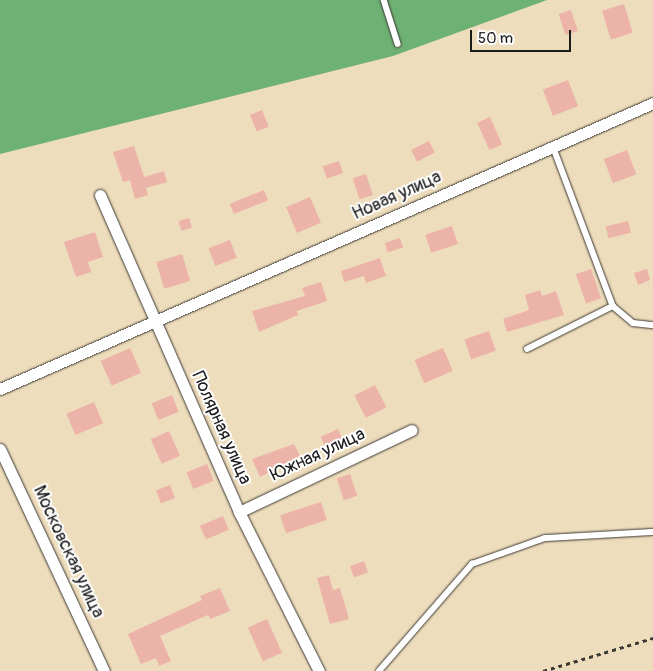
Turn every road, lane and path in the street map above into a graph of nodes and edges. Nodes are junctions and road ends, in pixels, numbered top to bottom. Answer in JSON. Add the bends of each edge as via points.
{"nodes":[{"id":1,"x":384,"y":0,"type":"edge"},
{"id":2,"x":398,"y":44,"type":"dead end"},
{"id":3,"x":653,"y":103,"type":"edge"},
{"id":4,"x":553,"y":146,"type":"junction"},
{"id":5,"x":100,"y":195,"type":"dead end"},
{"id":6,"x":613,"y":306,"type":"junction"},
{"id":7,"x":156,"y":322,"type":"junction"},
{"id":8,"x":653,"y":325,"type":"edge"},
{"id":9,"x":527,"y":349,"type":"dead end"},
{"id":10,"x":0,"y":389,"type":"edge"},
{"id":11,"x":412,"y":430,"type":"dead end"},
{"id":12,"x":0,"y":449,"type":"edge"},
{"id":13,"x":239,"y":512,"type":"junction"},
{"id":14,"x":653,"y":532,"type":"edge"},
{"id":15,"x":653,"y":638,"type":"edge"},
{"id":16,"x":104,"y":671,"type":"edge"},
{"id":17,"x":319,"y":671,"type":"edge"},
{"id":18,"x":379,"y":671,"type":"edge"},
{"id":19,"x":543,"y":671,"type":"edge"}],
"edges":[{"from":1,"to":2,"type":"lane"},
{"from":3,"to":4,"type":"street","name":"Новая улица"},
{"from":4,"to":6,"type":"lane"},
{"from":4,"to":7,"type":"street","name":"Новая улица"},
{"from":5,"to":7,"type":"street","name":"Полярная улица"},
{"from":6,"to":8,"type":"lane","via":[[633,323]]},
{"from":6,"to":9,"type":"lane"},
{"from":7,"to":10,"type":"street","name":"Новая улица"},
{"from":7,"to":13,"type":"street","name":"Полярная улица"},
{"from":11,"to":13,"type":"street","name":"Южная улица"},
{"from":12,"to":16,"type":"street","name":"Московская улица"},
{"from":13,"to":17,"type":"street","name":"Полярная улица"},
{"from":14,"to":18,"type":"lane","via":[[545,538],[472,564]]},
{"from":15,"to":19,"type":"path"}]}
